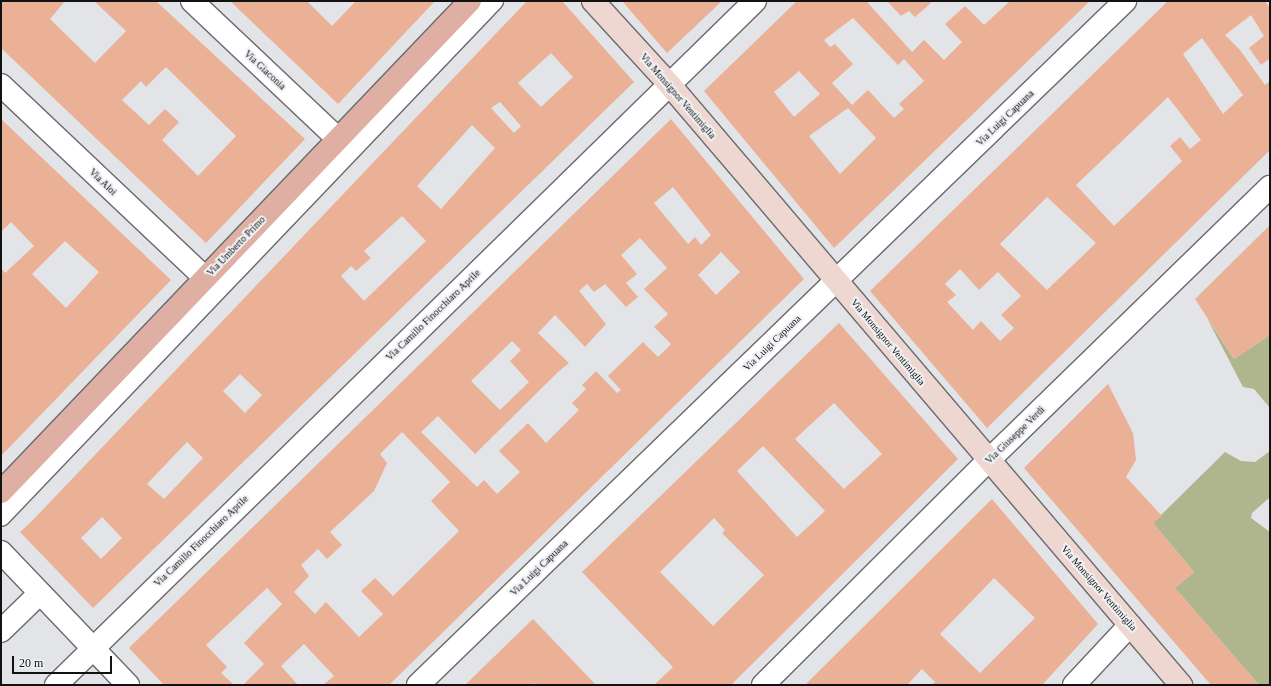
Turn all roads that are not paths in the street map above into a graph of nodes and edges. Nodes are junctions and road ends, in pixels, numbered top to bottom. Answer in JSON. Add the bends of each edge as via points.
{"nodes":[{"id":1,"x":192,"y":1,"type":"edge"},
{"id":2,"x":470,"y":1,"type":"edge"},
{"id":3,"x":494,"y":1,"type":"edge"},
{"id":4,"x":593,"y":1,"type":"edge"},
{"id":5,"x":755,"y":1,"type":"edge"},
{"id":6,"x":1125,"y":1,"type":"edge"},
{"id":7,"x":669,"y":84,"type":"junction"},
{"id":8,"x":1,"y":85,"type":"edge"},
{"id":9,"x":338,"y":139,"type":"junction"},
{"id":10,"x":1270,"y":187,"type":"edge"},
{"id":11,"x":205,"y":278,"type":"junction"},
{"id":12,"x":836,"y":281,"type":"junction"},
{"id":13,"x":989,"y":460,"type":"junction"},
{"id":14,"x":1,"y":492,"type":"edge"},
{"id":15,"x":1,"y":517,"type":"edge"},
{"id":16,"x":1,"y":552,"type":"edge"},
{"id":17,"x":40,"y":593,"type":"junction"},
{"id":18,"x":1130,"y":625,"type":"junction"},
{"id":19,"x":1,"y":632,"type":"edge"},
{"id":20,"x":93,"y":649,"type":"junction"},
{"id":21,"x":56,"y":685,"type":"edge"},
{"id":22,"x":128,"y":685,"type":"edge"},
{"id":23,"x":418,"y":685,"type":"edge"},
{"id":24,"x":763,"y":685,"type":"edge"},
{"id":25,"x":1074,"y":685,"type":"edge"},
{"id":26,"x":1181,"y":685,"type":"edge"}],
"edges":[{"from":1,"to":9,"type":"street","name":"Via Giaconia"},
{"from":2,"to":9,"type":"main road","name":"Via Umberto Primo"},
{"from":3,"to":15,"type":"lane"},
{"from":4,"to":7,"type":"main road","name":"Via Monsignor Ventimiglia"},
{"from":5,"to":7,"type":"street","name":"Via Camillo Finocchiaro Aprile"},
{"from":6,"to":12,"type":"street","name":"Via Luigi Capuana"},
{"from":7,"to":12,"type":"main road","name":"Via Monsignor Ventimiglia"},
{"from":7,"to":20,"type":"street","name":"Via Camillo Finocchiaro Aprile"},
{"from":8,"to":11,"type":"street","name":"Via Aloi"},
{"from":9,"to":11,"type":"main road","name":"Via Umberto Primo"},
{"from":10,"to":13,"type":"street","name":"Via Giuseppe Verdi"},
{"from":11,"to":14,"type":"main road","name":"Via Umberto Primo"},
{"from":12,"to":13,"type":"main road","name":"Via Monsignor Ventimiglia"},
{"from":12,"to":23,"type":"street","name":"Via Luigi Capuana"},
{"from":13,"to":18,"type":"main road","name":"Via Monsignor Ventimiglia"},
{"from":13,"to":24,"type":"street","name":"Via Giuseppe Verdi"},
{"from":16,"to":17,"type":"street"},
{"from":17,"to":19,"type":"street"},
{"from":17,"to":20,"type":"street"},
{"from":18,"to":25,"type":"street"},
{"from":18,"to":26,"type":"main road","name":"Via Monsignor Ventimiglia"},
{"from":20,"to":21,"type":"street","name":"Via Camillo Finocchiaro Aprile"},
{"from":20,"to":22,"type":"street"}]}
